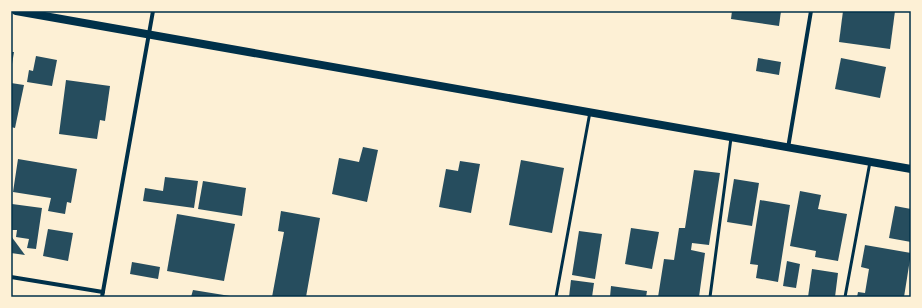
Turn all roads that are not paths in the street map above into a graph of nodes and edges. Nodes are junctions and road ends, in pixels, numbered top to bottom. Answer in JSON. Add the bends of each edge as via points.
{"nodes":[{"id":1,"x":16,"y":11,"type":"edge"},
{"id":2,"x":153,"y":11,"type":"edge"},
{"id":3,"x":811,"y":11,"type":"edge"},
{"id":4,"x":149,"y":34,"type":"junction"},
{"id":5,"x":590,"y":112,"type":"junction"},
{"id":6,"x":731,"y":138,"type":"junction"},
{"id":7,"x":788,"y":148,"type":"junction"},
{"id":8,"x":870,"y":162,"type":"junction"},
{"id":9,"x":911,"y":169,"type":"edge"},
{"id":10,"x":11,"y":277,"type":"edge"},
{"id":11,"x":103,"y":295,"type":"edge"},
{"id":12,"x":556,"y":297,"type":"edge"},
{"id":13,"x":710,"y":297,"type":"edge"},
{"id":14,"x":845,"y":297,"type":"edge"}],
"edges":[{"from":1,"to":4,"type":"main road"},
{"from":2,"to":4,"type":"street"},
{"from":3,"to":7,"type":"street"},
{"from":4,"to":5,"type":"main road"},
{"from":4,"to":11,"type":"street"},
{"from":5,"to":6,"type":"main road"},
{"from":5,"to":12,"type":"lane"},
{"from":6,"to":7,"type":"main road"},
{"from":6,"to":13,"type":"lane"},
{"from":7,"to":8,"type":"main road"},
{"from":8,"to":9,"type":"main road"},
{"from":8,"to":14,"type":"lane"},
{"from":10,"to":11,"type":"street"}]}
